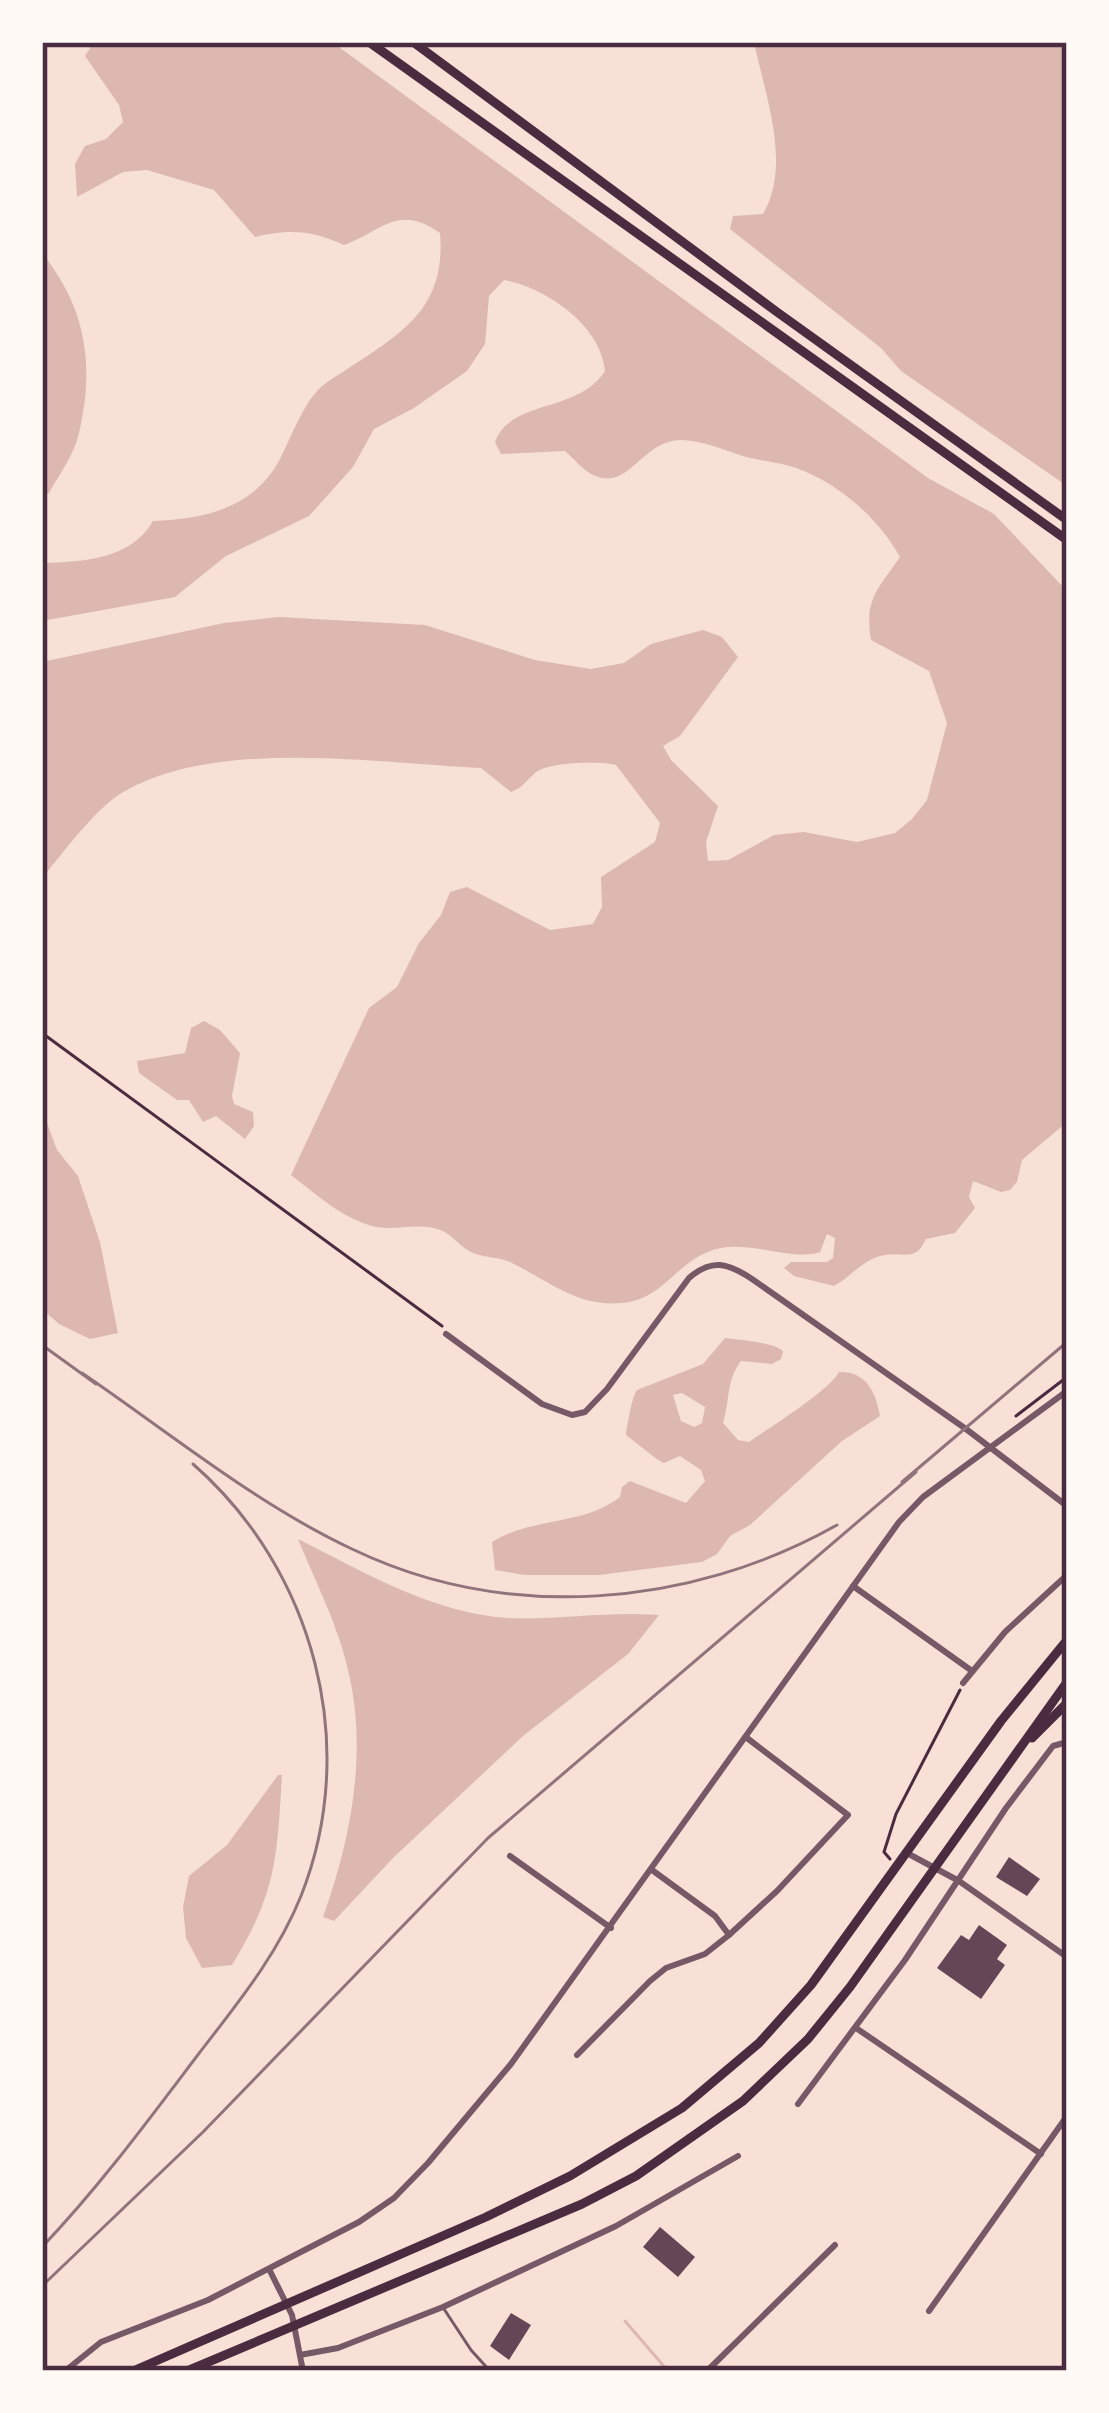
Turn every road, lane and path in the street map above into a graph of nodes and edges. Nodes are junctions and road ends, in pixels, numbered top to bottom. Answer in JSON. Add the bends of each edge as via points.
{"nodes":[{"id":1,"x":369,"y":42,"type":"edge"},
{"id":2,"x":413,"y":42,"type":"edge"},
{"id":3,"x":1067,"y":520,"type":"edge"},
{"id":4,"x":1067,"y":540,"type":"edge"},
{"id":5,"x":42,"y":1033,"type":"edge"},
{"id":6,"x":446,"y":1334,"type":"joint"},
{"id":7,"x":1067,"y":1377,"type":"edge"},
{"id":8,"x":1067,"y":1391,"type":"edge"},
{"id":9,"x":1014,"y":1418,"type":"dead end"},
{"id":10,"x":991,"y":1451,"type":"junction"},
{"id":11,"x":1067,"y":1506,"type":"edge"},
{"id":12,"x":1067,"y":1575,"type":"edge"},
{"id":13,"x":853,"y":1586,"type":"junction"},
{"id":14,"x":1067,"y":1640,"type":"edge"},
{"id":15,"x":973,"y":1671,"type":"junction"},
{"id":16,"x":1067,"y":1682,"type":"edge"},
{"id":17,"x":963,"y":1683,"type":"joint"},
{"id":18,"x":1067,"y":1702,"type":"edge"},
{"id":19,"x":747,"y":1738,"type":"junction"},
{"id":20,"x":1067,"y":1742,"type":"edge"},
{"id":21,"x":1000,"y":1773,"type":"junction"},
{"id":22,"x":905,"y":1852,"type":"junction"},
{"id":23,"x":511,"y":1856,"type":"dead end"},
{"id":24,"x":887,"y":1856,"type":"dead end"},
{"id":25,"x":932,"y":1868,"type":"junction"},
{"id":26,"x":652,"y":1870,"type":"junction"},
{"id":27,"x":959,"y":1882,"type":"junction"},
{"id":28,"x":611,"y":1928,"type":"junction"},
{"id":29,"x":729,"y":1935,"type":"junction"},
{"id":30,"x":1067,"y":1957,"type":"edge"},
{"id":31,"x":856,"y":2028,"type":"junction"},
{"id":32,"x":577,"y":2055,"type":"dead end"},
{"id":33,"x":798,"y":2104,"type":"dead end"},
{"id":34,"x":1067,"y":2116,"type":"edge"},
{"id":35,"x":1041,"y":2154,"type":"junction"},
{"id":36,"x":738,"y":2156,"type":"dead end"},
{"id":37,"x":836,"y":2245,"type":"dead end"},
{"id":38,"x":268,"y":2269,"type":"junction"},
{"id":39,"x":287,"y":2303,"type":"junction"},
{"id":40,"x":443,"y":2307,"type":"junction"},
{"id":41,"x":929,"y":2311,"type":"dead end"},
{"id":42,"x":293,"y":2320,"type":"junction"},
{"id":43,"x":300,"y":2355,"type":"junction"},
{"id":44,"x":710,"y":2368,"type":"edge"},
{"id":45,"x":64,"y":2371,"type":"edge"},
{"id":46,"x":133,"y":2371,"type":"edge"},
{"id":47,"x":187,"y":2371,"type":"edge"},
{"id":48,"x":303,"y":2371,"type":"edge"},
{"id":49,"x":490,"y":2371,"type":"edge"}],
"edges":[{"from":1,"to":4,"type":"main road"},
{"from":2,"to":3,"type":"main road"},
{"from":5,"to":6,"type":"path"},
{"from":6,"to":10,"type":"street","via":[[542,1403],[585,1412],[689,1278],[725,1264]]},
{"from":7,"to":9,"type":"path"},
{"from":8,"to":10,"type":"street"},
{"from":10,"to":11,"type":"street"},
{"from":10,"to":13,"type":"street","via":[[910,1509]]},
{"from":12,"to":15,"type":"street"},
{"from":13,"to":15,"type":"street"},
{"from":13,"to":19,"type":"street"},
{"from":14,"to":22,"type":"main road"},
{"from":15,"to":17,"type":"street"},
{"from":16,"to":21,"type":"main road"},
{"from":17,"to":24,"type":"path","via":[[896,1814]]},
{"from":18,"to":21,"type":"main road"},
{"from":19,"to":26,"type":"street"},
{"from":19,"to":29,"type":"street","via":[[848,1815]]},
{"from":20,"to":27,"type":"street","via":[[1053,1746]]},
{"from":21,"to":25,"type":"main road"},
{"from":22,"to":25,"type":"street"},
{"from":22,"to":39,"type":"main road","via":[[784,2017],[682,2108],[486,2218]]},
{"from":23,"to":28,"type":"street"},
{"from":25,"to":27,"type":"street"},
{"from":25,"to":42,"type":"main road","via":[[808,2039],[742,2102],[583,2204]]},
{"from":26,"to":28,"type":"street"},
{"from":26,"to":29,"type":"street"},
{"from":27,"to":30,"type":"street"},
{"from":27,"to":31,"type":"street"},
{"from":28,"to":38,"type":"street","via":[[511,2064],[394,2198]]},
{"from":29,"to":32,"type":"street","via":[[666,1968]]},
{"from":31,"to":33,"type":"street"},
{"from":31,"to":35,"type":"street"},
{"from":34,"to":35,"type":"street"},
{"from":35,"to":41,"type":"street"},
{"from":36,"to":40,"type":"street","via":[[616,2227]]},
{"from":37,"to":44,"type":"street"},
{"from":38,"to":39,"type":"street"},
{"from":38,"to":45,"type":"street","via":[[101,2342]]},
{"from":39,"to":42,"type":"street"},
{"from":39,"to":46,"type":"main road"},
{"from":40,"to":43,"type":"street"},
{"from":40,"to":49,"type":"lane"},
{"from":42,"to":43,"type":"street"},
{"from":42,"to":47,"type":"main road"},
{"from":43,"to":48,"type":"street"}]}
